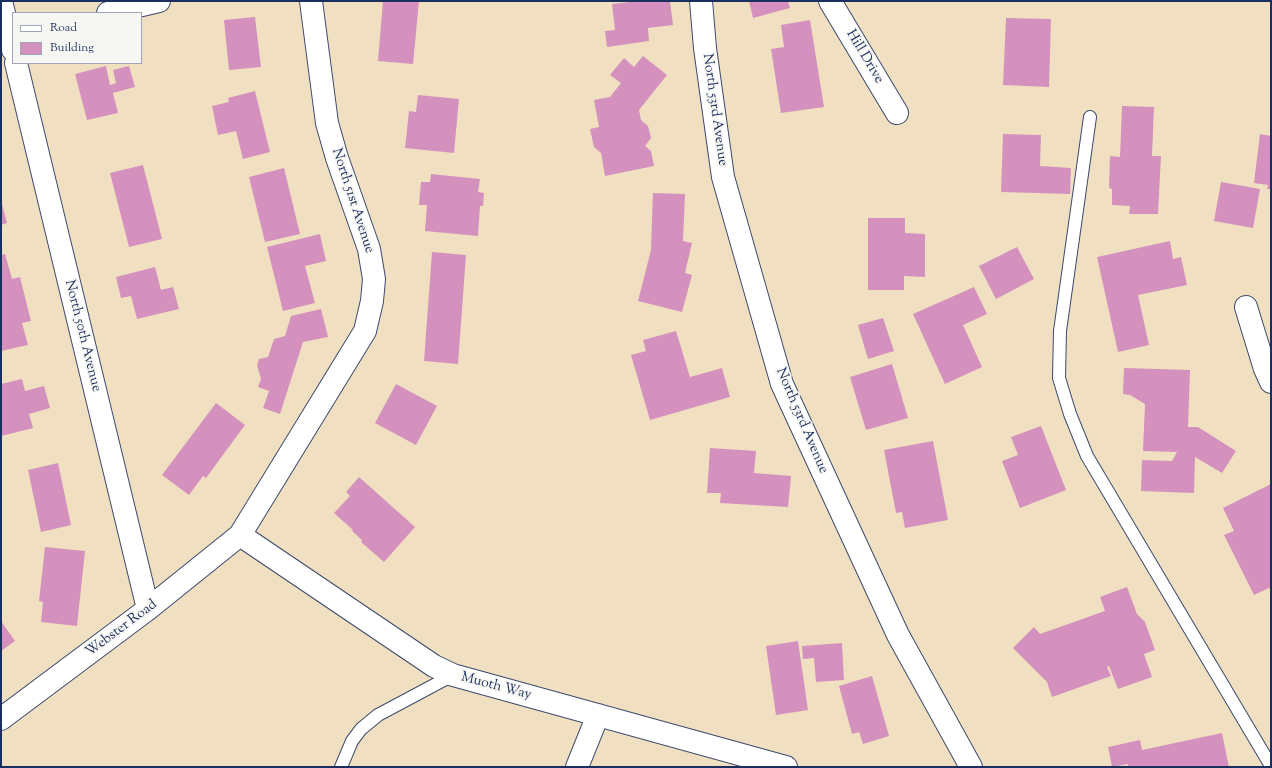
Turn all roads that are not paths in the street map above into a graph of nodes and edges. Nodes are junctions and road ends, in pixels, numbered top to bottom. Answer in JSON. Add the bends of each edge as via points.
{"nodes":[{"id":1,"x":1,"y":1,"type":"edge"},
{"id":2,"x":159,"y":1,"type":"edge"},
{"id":3,"x":311,"y":1,"type":"edge"},
{"id":4,"x":701,"y":1,"type":"edge"},
{"id":5,"x":830,"y":1,"type":"edge"},
{"id":6,"x":112,"y":12,"type":"edge"},
{"id":7,"x":9,"y":40,"type":"edge"},
{"id":8,"x":16,"y":64,"type":"edge"},
{"id":9,"x":897,"y":113,"type":"dead end"},
{"id":10,"x":1090,"y":117,"type":"dead end"},
{"id":11,"x":1246,"y":307,"type":"dead end"},
{"id":12,"x":1271,"y":382,"type":"edge"},
{"id":13,"x":240,"y":535,"type":"junction"},
{"id":14,"x":148,"y":609,"type":"junction"},
{"id":15,"x":453,"y":675,"type":"junction"},
{"id":16,"x":598,"y":715,"type":"junction"},
{"id":17,"x":1,"y":719,"type":"edge"},
{"id":18,"x":1271,"y":766,"type":"edge"},
{"id":19,"x":341,"y":767,"type":"edge"},
{"id":20,"x":577,"y":767,"type":"edge"},
{"id":21,"x":786,"y":767,"type":"edge"},
{"id":22,"x":971,"y":767,"type":"edge"}],
"edges":[{"from":1,"to":7,"type":"street"},
{"from":2,"to":6,"type":"street"},
{"from":3,"to":13,"type":"street","name":"North 51st Avenue","via":[[327,123],[369,250],[374,279],[372,301],[365,331]]},
{"from":4,"to":22,"type":"street","name":"North 53rd Avenue","via":[[723,177],[782,384],[898,635]]},
{"from":5,"to":9,"type":"street","name":"Hill Drive"},
{"from":8,"to":14,"type":"street","name":"North 50th Avenue"},
{"from":10,"to":18,"type":"lane","via":[[1060,331],[1059,378],[1087,456]]},
{"from":11,"to":12,"type":"street"},
{"from":13,"to":14,"type":"street","name":"Webster Road"},
{"from":13,"to":15,"type":"street","name":"Muoth Way","via":[[434,666]]},
{"from":14,"to":17,"type":"street","name":"Webster Road"},
{"from":15,"to":16,"type":"street","name":"Muoth Way"},
{"from":15,"to":19,"type":"lane","via":[[378,715],[361,729],[352,741]]},
{"from":16,"to":20,"type":"street"},
{"from":16,"to":21,"type":"street","name":"Muoth Way"}]}
